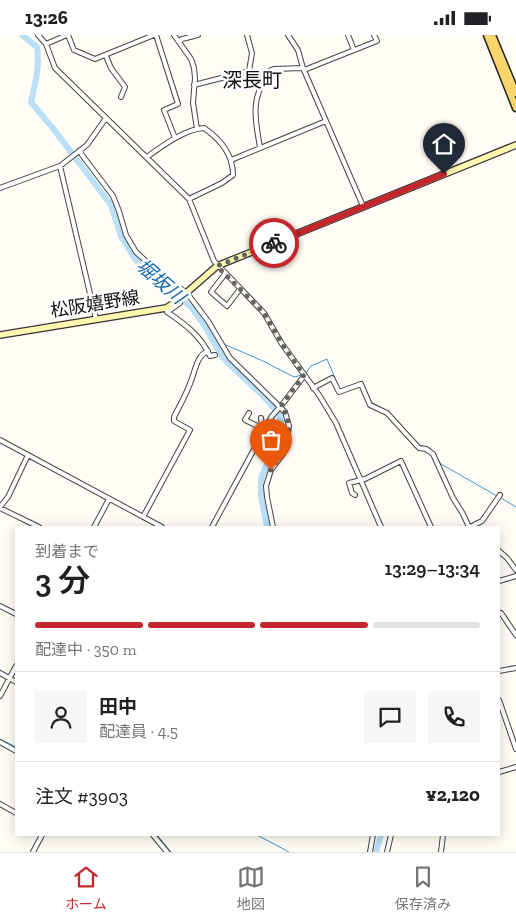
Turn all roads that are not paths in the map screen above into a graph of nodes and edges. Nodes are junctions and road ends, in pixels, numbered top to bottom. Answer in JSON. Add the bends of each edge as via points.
{"nodes":[{"id":1,"x":38,"y":35,"type":"edge"},
{"id":2,"x":68,"y":35,"type":"edge"},
{"id":3,"x":155,"y":35,"type":"edge"},
{"id":4,"x":174,"y":35,"type":"edge"},
{"id":5,"x":198,"y":35,"type":"edge"},
{"id":6,"x":247,"y":35,"type":"edge"},
{"id":7,"x":288,"y":35,"type":"edge"},
{"id":8,"x":348,"y":35,"type":"edge"},
{"id":9,"x":374,"y":35,"type":"edge"},
{"id":10,"x":486,"y":35,"type":"edge"},
{"id":11,"x":492,"y":35,"type":"edge"},
{"id":12,"x":179,"y":42,"type":"junction"},
{"id":13,"x":46,"y":44,"type":"junction"},
{"id":14,"x":354,"y":50,"type":"junction"},
{"id":15,"x":106,"y":56,"type":"junction"},
{"id":16,"x":303,"y":69,"type":"junction"},
{"id":17,"x":249,"y":71,"type":"junction"},
{"id":18,"x":264,"y":73,"type":"junction"},
{"id":19,"x":194,"y":85,"type":"junction"},
{"id":20,"x":516,"y":93,"type":"edge"},
{"id":21,"x":121,"y":97,"type":"dead end"},
{"id":22,"x":516,"y":108,"type":"edge"},
{"id":23,"x":106,"y":118,"type":"junction"},
{"id":24,"x":326,"y":121,"type":"junction"},
{"id":25,"x":196,"y":129,"type":"junction"},
{"id":26,"x":175,"y":137,"type":"junction"},
{"id":27,"x":516,"y":145,"type":"edge"},
{"id":28,"x":260,"y":148,"type":"junction"},
{"id":29,"x":79,"y":151,"type":"junction"},
{"id":30,"x":147,"y":157,"type":"junction"},
{"id":31,"x":231,"y":160,"type":"junction"},
{"id":32,"x":60,"y":166,"type":"junction"},
{"id":33,"x":0,"y":188,"type":"edge"},
{"id":34,"x":189,"y":199,"type":"junction"},
{"id":35,"x":363,"y":206,"type":"junction"},
{"id":36,"x":217,"y":266,"type":"junction"},
{"id":37,"x":225,"y":274,"type":"junction"},
{"id":38,"x":240,"y":289,"type":"junction"},
{"id":39,"x":187,"y":293,"type":"junction"},
{"id":40,"x":177,"y":301,"type":"junction"},
{"id":41,"x":96,"y":319,"type":"junction"},
{"id":42,"x":0,"y":335,"type":"edge"},
{"id":43,"x":208,"y":351,"type":"junction"},
{"id":44,"x":215,"y":355,"type":"dead end"},
{"id":45,"x":303,"y":374,"type":"junction"},
{"id":46,"x":313,"y":388,"type":"junction"},
{"id":47,"x":281,"y":407,"type":"junction"},
{"id":48,"x":248,"y":413,"type":"dead end"},
{"id":49,"x":261,"y":418,"type":"dead end"},
{"id":50,"x":263,"y":429,"type":"junction"},
{"id":51,"x":0,"y":440,"type":"edge"},
{"id":52,"x":28,"y":455,"type":"junction"},
{"id":53,"x":361,"y":480,"type":"junction"},
{"id":54,"x":355,"y":495,"type":"dead end"},
{"id":55,"x":499,"y":497,"type":"dead end"},
{"id":56,"x":109,"y":499,"type":"junction"},
{"id":57,"x":0,"y":508,"type":"edge"},
{"id":58,"x":143,"y":517,"type":"junction"},
{"id":59,"x":37,"y":526,"type":"edge"},
{"id":60,"x":95,"y":526,"type":"edge"},
{"id":61,"x":155,"y":526,"type":"edge"},
{"id":62,"x":213,"y":526,"type":"edge"},
{"id":63,"x":273,"y":526,"type":"edge"},
{"id":64,"x":381,"y":526,"type":"edge"},
{"id":65,"x":431,"y":526,"type":"edge"},
{"id":66,"x":469,"y":526,"type":"edge"},
{"id":67,"x":472,"y":526,"type":"edge"},
{"id":68,"x":500,"y":552,"type":"edge"},
{"id":69,"x":516,"y":570,"type":"edge"},
{"id":70,"x":516,"y":576,"type":"edge"},
{"id":71,"x":500,"y":581,"type":"edge"},
{"id":72,"x":0,"y":606,"type":"edge"},
{"id":73,"x":15,"y":614,"type":"edge"},
{"id":74,"x":500,"y":614,"type":"edge"},
{"id":75,"x":516,"y":635,"type":"edge"},
{"id":76,"x":516,"y":667,"type":"edge"},
{"id":77,"x":15,"y":668,"type":"edge"},
{"id":78,"x":500,"y":671,"type":"edge"},
{"id":79,"x":0,"y":673,"type":"edge"},
{"id":80,"x":10,"y":677,"type":"junction"},
{"id":81,"x":15,"y":681,"type":"edge"},
{"id":82,"x":0,"y":696,"type":"edge"},
{"id":83,"x":500,"y":703,"type":"edge"},
{"id":84,"x":0,"y":742,"type":"edge"},
{"id":85,"x":516,"y":749,"type":"edge"},
{"id":86,"x":15,"y":750,"type":"edge"},
{"id":87,"x":516,"y":767,"type":"edge"},
{"id":88,"x":500,"y":771,"type":"edge"},
{"id":89,"x":0,"y":804,"type":"edge"},
{"id":90,"x":15,"y":812,"type":"edge"},
{"id":91,"x":41,"y":836,"type":"edge"},
{"id":92,"x":154,"y":836,"type":"edge"},
{"id":93,"x":373,"y":836,"type":"edge"},
{"id":94,"x":391,"y":836,"type":"edge"},
{"id":95,"x":443,"y":836,"type":"edge"},
{"id":96,"x":33,"y":852,"type":"edge"},
{"id":97,"x":167,"y":852,"type":"edge"},
{"id":98,"x":370,"y":852,"type":"edge"},
{"id":99,"x":387,"y":852,"type":"edge"},
{"id":100,"x":441,"y":852,"type":"edge"}],
"edges":[{"from":1,"to":13,"type":"street"},
{"from":2,"to":13,"type":"street"},
{"from":2,"to":15,"type":"street","via":[[74,49],[95,59]]},
{"from":3,"to":15,"type":"street"},
{"from":3,"to":26,"type":"street","via":[[178,104],[164,111]]},
{"from":4,"to":12,"type":"street"},
{"from":5,"to":12,"type":"street"},
{"from":6,"to":17,"type":"street","via":[[252,53]]},
{"from":7,"to":16,"type":"street","via":[[298,49]]},
{"from":8,"to":14,"type":"street"},
{"from":9,"to":14,"type":"street","via":[[377,41]]},
{"from":10,"to":22,"type":"main road"},
{"from":11,"to":20,"type":"main road"},
{"from":12,"to":19,"type":"street","via":[[191,59]]},
{"from":13,"to":23,"type":"street","via":[[55,68]]},
{"from":14,"to":16,"type":"street"},
{"from":15,"to":21,"type":"street","via":[[125,87]]},
{"from":16,"to":18,"type":"street","via":[[274,69]]},
{"from":16,"to":24,"type":"street"},
{"from":17,"to":18,"type":"street"},
{"from":17,"to":19,"type":"street"},
{"from":18,"to":28,"type":"street","via":[[256,105]]},
{"from":19,"to":25,"type":"street"},
{"from":23,"to":29,"type":"street"},
{"from":23,"to":30,"type":"street"},
{"from":24,"to":28,"type":"street"},
{"from":24,"to":35,"type":"street"},
{"from":25,"to":26,"type":"street"},
{"from":25,"to":31,"type":"street","via":[[204,129],[216,138]]},
{"from":26,"to":30,"type":"street"},
{"from":27,"to":35,"type":"main road","name":"松阪嬉野線"},
{"from":28,"to":31,"type":"street"},
{"from":29,"to":32,"type":"street"},
{"from":29,"to":39,"type":"street","via":[[113,196],[128,239],[136,251],[161,275]]},
{"from":30,"to":34,"type":"street"},
{"from":31,"to":34,"type":"street","via":[[232,176]]},
{"from":32,"to":33,"type":"street"},
{"from":32,"to":41,"type":"street"},
{"from":34,"to":36,"type":"street"},
{"from":35,"to":36,"type":"main road","name":"松阪嬉野線"},
{"from":36,"to":37,"type":"street"},
{"from":36,"to":39,"type":"main road","name":"松阪嬉野線"},
{"from":37,"to":38,"type":"street"},
{"from":37,"to":38,"type":"street","via":[[211,293],[227,306]]},
{"from":38,"to":45,"type":"street","via":[[264,313]]},
{"from":39,"to":40,"type":"main road","name":"松阪嬉野線"},
{"from":39,"to":47,"type":"street","via":[[230,358]]},
{"from":40,"to":41,"type":"main road","name":"松阪嬉野線","via":[[166,309]]},
{"from":40,"to":43,"type":"street","via":[[180,303],[167,312],[189,327]]},
{"from":41,"to":42,"type":"main road","name":"松阪嬉野線"},
{"from":43,"to":44,"type":"street","via":[[210,356]]},
{"from":43,"to":58,"type":"street","via":[[194,369],[174,417],[174,421],[190,430]]},
{"from":45,"to":46,"type":"street"},
{"from":45,"to":47,"type":"street"},
{"from":46,"to":53,"type":"street","via":[[336,423]]},
{"from":46,"to":66,"type":"street","via":[[332,377],[339,392],[361,384],[370,405],[386,413],[419,448],[433,454]]},
{"from":47,"to":50,"type":"street"},
{"from":47,"to":63,"type":"street","via":[[288,420],[288,440],[268,475],[266,486]]},
{"from":48,"to":50,"type":"street","via":[[245,420]]},
{"from":49,"to":50,"type":"street"},
{"from":50,"to":62,"type":"street"},
{"from":51,"to":52,"type":"street"},
{"from":52,"to":56,"type":"street"},
{"from":52,"to":57,"type":"street"},
{"from":53,"to":54,"type":"street","via":[[349,483]]},
{"from":53,"to":64,"type":"street"},
{"from":53,"to":65,"type":"street","via":[[401,461]]},
{"from":55,"to":67,"type":"street","via":[[482,521]]},
{"from":56,"to":58,"type":"street"},
{"from":56,"to":60,"type":"street"},
{"from":57,"to":59,"type":"street"},
{"from":58,"to":61,"type":"street"},
{"from":68,"to":69,"type":"street"},
{"from":70,"to":71,"type":"street"},
{"from":72,"to":73,"type":"street"},
{"from":74,"to":75,"type":"street"},
{"from":76,"to":78,"type":"street"},
{"from":77,"to":80,"type":"street"},
{"from":79,"to":80,"type":"street"},
{"from":80,"to":81,"type":"street"},
{"from":80,"to":82,"type":"street"},
{"from":83,"to":85,"type":"street"},
{"from":84,"to":86,"type":"street"},
{"from":87,"to":88,"type":"street"},
{"from":89,"to":90,"type":"street"},
{"from":91,"to":96,"type":"street"},
{"from":92,"to":97,"type":"street"},
{"from":93,"to":98,"type":"street"},
{"from":94,"to":99,"type":"street"},
{"from":95,"to":100,"type":"street"}]}
